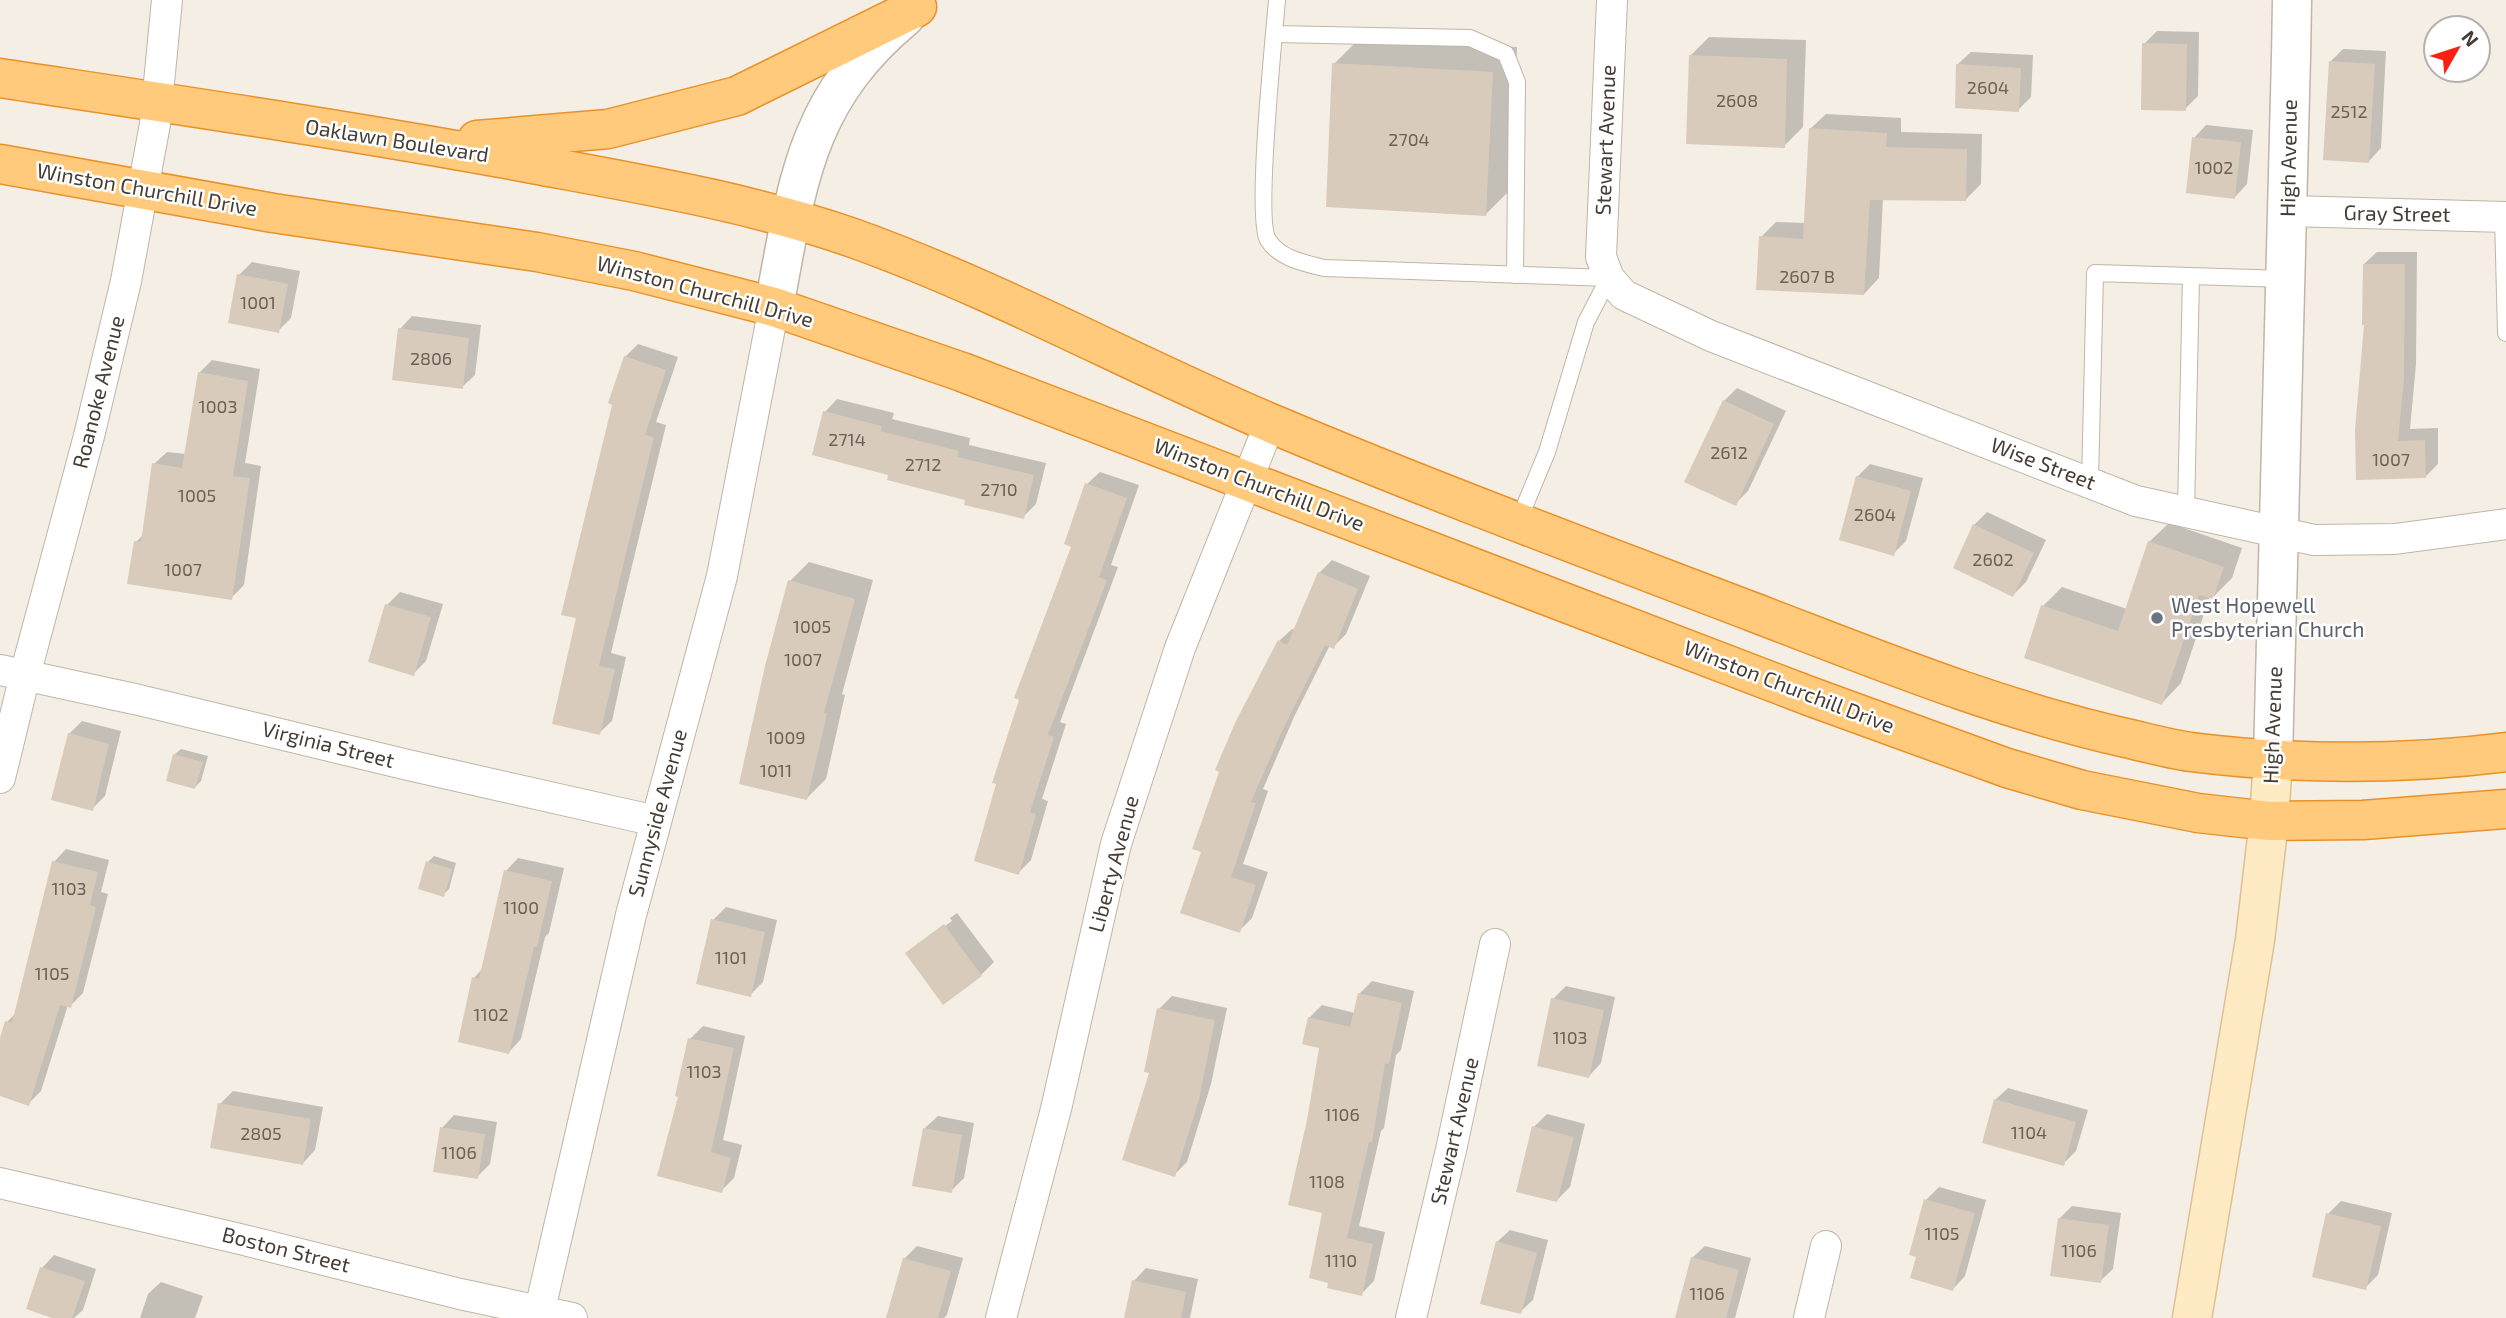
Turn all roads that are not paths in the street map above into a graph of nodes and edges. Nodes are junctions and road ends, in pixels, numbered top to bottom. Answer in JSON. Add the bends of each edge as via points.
{"nodes":[{"id":1,"x":167,"y":0,"type":"edge"},
{"id":2,"x":1277,"y":0,"type":"edge"},
{"id":3,"x":1612,"y":0,"type":"edge"},
{"id":4,"x":2292,"y":0,"type":"edge"},
{"id":5,"x":923,"y":4,"type":"edge"},
{"id":6,"x":1275,"y":34,"type":"junction"},
{"id":7,"x":0,"y":78,"type":"edge"},
{"id":8,"x":158,"y":102,"type":"junction"},
{"id":9,"x":426,"y":144,"type":"junction"},
{"id":10,"x":0,"y":164,"type":"edge"},
{"id":11,"x":143,"y":189,"type":"junction"},
{"id":12,"x":2289,"y":211,"type":"junction"},
{"id":13,"x":2505,"y":217,"type":"edge"},
{"id":14,"x":791,"y":219,"type":"junction"},
{"id":15,"x":1515,"y":275,"type":"junction"},
{"id":16,"x":2191,"y":276,"type":"junction"},
{"id":17,"x":1609,"y":278,"type":"junction"},
{"id":18,"x":2286,"y":279,"type":"junction"},
{"id":19,"x":774,"y":306,"type":"junction"},
{"id":20,"x":2506,"y":333,"type":"edge"},
{"id":21,"x":1270,"y":423,"type":"junction"},
{"id":22,"x":1247,"y":480,"type":"junction"},
{"id":23,"x":2090,"y":481,"type":"junction"},
{"id":24,"x":2186,"y":512,"type":"junction"},
{"id":25,"x":1518,"y":522,"type":"junction"},
{"id":26,"x":2506,"y":524,"type":"edge"},
{"id":27,"x":2279,"y":533,"type":"junction"},
{"id":28,"x":12,"y":673,"type":"edge"},
{"id":29,"x":2506,"y":752,"type":"edge"},
{"id":30,"x":2273,"y":758,"type":"junction"},
{"id":31,"x":0,"y":778,"type":"edge"},
{"id":32,"x":2506,"y":810,"type":"edge"},
{"id":33,"x":656,"y":821,"type":"junction"},
{"id":34,"x":2269,"y":821,"type":"junction"},
{"id":35,"x":1495,"y":944,"type":"dead end"},
{"id":36,"x":0,"y":1183,"type":"edge"},
{"id":37,"x":1826,"y":1246,"type":"dead end"},
{"id":38,"x":539,"y":1314,"type":"edge"},
{"id":39,"x":572,"y":1318,"type":"edge"},
{"id":40,"x":1001,"y":1318,"type":"edge"},
{"id":41,"x":1412,"y":1318,"type":"edge"},
{"id":42,"x":1809,"y":1318,"type":"edge"},
{"id":43,"x":2192,"y":1318,"type":"edge"}],
"edges":[{"from":1,"to":8,"type":"street","name":"Roanoke Avenue"},
{"from":2,"to":6,"type":"lane"},
{"from":3,"to":17,"type":"street","name":"Stewart Avenue","via":[[1601,257]]},
{"from":4,"to":12,"type":"street","name":"High Avenue"},
{"from":5,"to":9,"type":"highway","via":[[737,96],[608,129]]},
{"from":5,"to":14,"type":"street","via":[[879,39],[846,76],[821,118],[803,164]]},
{"from":6,"to":15,"type":"lane","via":[[1470,38],[1507,54],[1517,82]]},
{"from":6,"to":15,"type":"lane","via":[[1263,204],[1268,239],[1286,257],[1324,268]]},
{"from":7,"to":8,"type":"highway","name":"Oaklawn Boulevard"},
{"from":8,"to":9,"type":"highway","name":"Oaklawn Boulevard"},
{"from":8,"to":11,"type":"street","name":"Roanoke Avenue"},
{"from":9,"to":14,"type":"highway","name":"Oaklawn Boulevard","via":[[639,183]]},
{"from":10,"to":11,"type":"highway","name":"Winston Churchill Drive"},
{"from":11,"to":19,"type":"highway","name":"Winston Churchill Drive","via":[[537,252]]},
{"from":11,"to":28,"type":"street","name":"Roanoke Avenue","via":[[92,423]]},
{"from":12,"to":13,"type":"street","name":"Gray Street"},
{"from":12,"to":18,"type":"street","name":"High Avenue"},
{"from":13,"to":20,"type":"lane"},
{"from":14,"to":19,"type":"street"},
{"from":14,"to":21,"type":"highway","via":[[972,284]]},
{"from":15,"to":17,"type":"lane"},
{"from":16,"to":18,"type":"lane"},
{"from":16,"to":23,"type":"lane","via":[[2095,273]]},
{"from":16,"to":24,"type":"lane"},
{"from":17,"to":23,"type":"street","name":"Wise Street","via":[[1624,295],[1711,337]]},
{"from":17,"to":25,"type":"lane","via":[[1586,322],[1547,452]]},
{"from":18,"to":27,"type":"street","name":"High Avenue"},
{"from":19,"to":22,"type":"highway","name":"Winston Churchill Drive"},
{"from":19,"to":33,"type":"street","name":"Sunnyside Avenue","via":[[722,576]]},
{"from":21,"to":22,"type":"street","name":"Liberty Avenue"},
{"from":21,"to":25,"type":"highway"},
{"from":22,"to":34,"type":"highway","name":"Winston Churchill Drive","via":[[2007,768],[2082,790],[2198,813]]},
{"from":22,"to":40,"type":"street","name":"Liberty Avenue","via":[[1180,648],[1116,844],[1056,1110]]},
{"from":23,"to":24,"type":"street","name":"Wise Street","via":[[2136,501]]},
{"from":24,"to":27,"type":"street","name":"Wise Street"},
{"from":25,"to":30,"type":"highway","via":[[2002,705],[2187,751]]},
{"from":26,"to":27,"type":"street","name":"Wise Street","via":[[2395,539],[2314,540]]},
{"from":27,"to":30,"type":"street","name":"High Avenue"},
{"from":28,"to":31,"type":"street","name":"Roanoke Avenue"},
{"from":28,"to":33,"type":"street","name":"Virginia Street"},
{"from":29,"to":30,"type":"highway","via":[[2369,761]]},
{"from":30,"to":34,"type":"main road","name":"High Avenue"},
{"from":32,"to":34,"type":"highway","name":"Winston Churchill Drive"},
{"from":33,"to":38,"type":"street","name":"Sunnyside Avenue"},
{"from":34,"to":43,"type":"main road","name":"High Avenue","via":[[2255,940]]},
{"from":35,"to":41,"type":"street","name":"Stewart Avenue"},
{"from":36,"to":38,"type":"street","name":"Boston Street"},
{"from":37,"to":42,"type":"street"},
{"from":38,"to":39,"type":"street","name":"Boston Street"}]}
